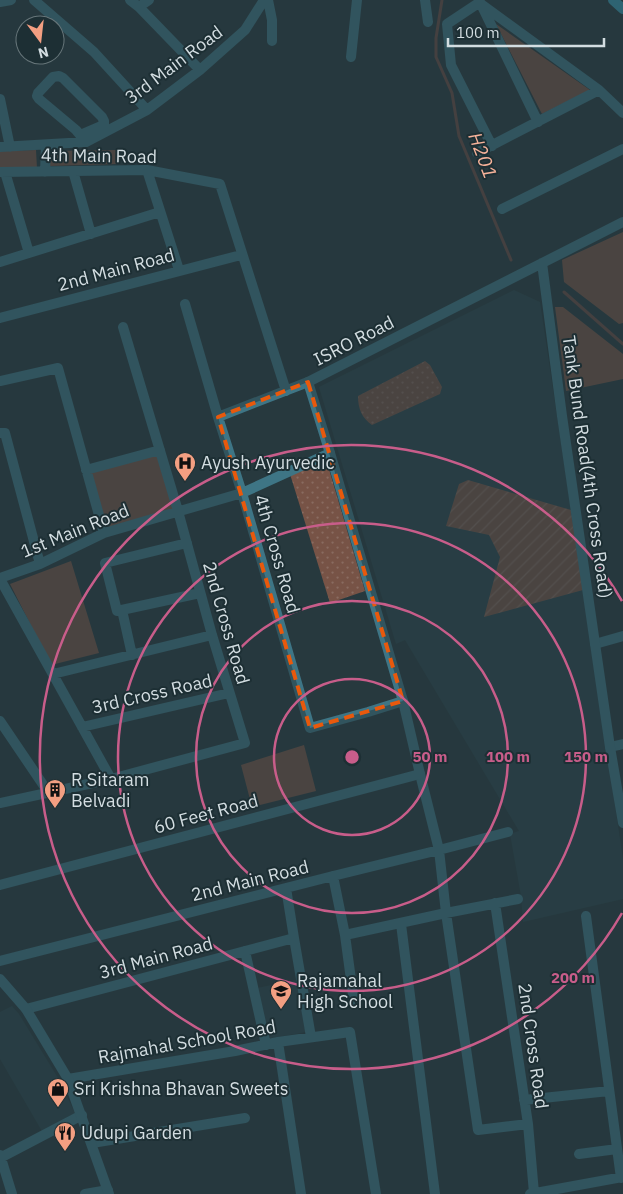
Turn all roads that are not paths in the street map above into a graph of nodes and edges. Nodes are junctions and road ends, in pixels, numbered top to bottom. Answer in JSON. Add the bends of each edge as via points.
{"nodes":[{"id":1,"x":11,"y":0,"type":"edge"},
{"id":2,"x":34,"y":0,"type":"edge"},
{"id":3,"x":130,"y":0,"type":"edge"},
{"id":4,"x":149,"y":0,"type":"edge"},
{"id":5,"x":266,"y":0,"type":"edge"},
{"id":6,"x":358,"y":0,"type":"edge"},
{"id":7,"x":426,"y":0,"type":"edge"},
{"id":8,"x":613,"y":0,"type":"edge"},
{"id":9,"x":478,"y":1,"type":"edge"},
{"id":10,"x":0,"y":2,"type":"edge"},
{"id":11,"x":139,"y":8,"type":"junction"},
{"id":12,"x":623,"y":9,"type":"edge"},
{"id":13,"x":428,"y":22,"type":"dead end"},
{"id":14,"x":272,"y":41,"type":"dead end"},
{"id":15,"x":351,"y":57,"type":"dead end"},
{"id":16,"x":200,"y":70,"type":"junction"},
{"id":17,"x":599,"y":90,"type":"junction"},
{"id":18,"x":0,"y":99,"type":"edge"},
{"id":19,"x":147,"y":110,"type":"junction"},
{"id":20,"x":623,"y":113,"type":"edge"},
{"id":21,"x":538,"y":122,"type":"junction"},
{"id":22,"x":103,"y":129,"type":"junction"},
{"id":23,"x":83,"y":139,"type":"junction"},
{"id":24,"x":46,"y":145,"type":"junction"},
{"id":25,"x":492,"y":146,"type":"junction"},
{"id":26,"x":5,"y":147,"type":"edge"},
{"id":27,"x":623,"y":149,"type":"edge"},
{"id":28,"x":478,"y":153,"type":"dead end"},
{"id":29,"x":147,"y":170,"type":"junction"},
{"id":30,"x":73,"y":171,"type":"junction"},
{"id":31,"x":2,"y":172,"type":"edge"},
{"id":32,"x":45,"y":172,"type":"junction"},
{"id":33,"x":502,"y":209,"type":"dead end"},
{"id":34,"x":160,"y":212,"type":"junction"},
{"id":35,"x":623,"y":222,"type":"edge"},
{"id":36,"x":91,"y":234,"type":"junction"},
{"id":37,"x":29,"y":253,"type":"junction"},
{"id":38,"x":241,"y":254,"type":"junction"},
{"id":39,"x":0,"y":262,"type":"edge"},
{"id":40,"x":542,"y":264,"type":"junction"},
{"id":41,"x":179,"y":270,"type":"junction"},
{"id":42,"x":185,"y":304,"type":"dead end"},
{"id":43,"x":0,"y":318,"type":"edge"},
{"id":44,"x":123,"y":327,"type":"dead end"},
{"id":45,"x":0,"y":382,"type":"edge"},
{"id":46,"x":308,"y":382,"type":"junction"},
{"id":47,"x":286,"y":391,"type":"junction"},
{"id":48,"x":218,"y":417,"type":"junction"},
{"id":49,"x":0,"y":434,"type":"edge"},
{"id":50,"x":160,"y":450,"type":"junction"},
{"id":51,"x":330,"y":453,"type":"junction"},
{"id":52,"x":86,"y":470,"type":"junction"},
{"id":53,"x":242,"y":493,"type":"junction"},
{"id":54,"x":178,"y":511,"type":"junction"},
{"id":55,"x":104,"y":533,"type":"junction"},
{"id":56,"x":186,"y":543,"type":"junction"},
{"id":57,"x":40,"y":564,"type":"junction"},
{"id":58,"x":0,"y":578,"type":"edge"},
{"id":59,"x":200,"y":593,"type":"junction"},
{"id":60,"x":122,"y":610,"type":"junction"},
{"id":61,"x":212,"y":636,"type":"junction"},
{"id":62,"x":623,"y":636,"type":"edge"},
{"id":63,"x":595,"y":644,"type":"junction"},
{"id":64,"x":132,"y":655,"type":"junction"},
{"id":65,"x":53,"y":674,"type":"junction"},
{"id":66,"x":229,"y":693,"type":"junction"},
{"id":67,"x":403,"y":701,"type":"junction"},
{"id":68,"x":0,"y":721,"type":"edge"},
{"id":69,"x":82,"y":727,"type":"junction"},
{"id":70,"x":623,"y":744,"type":"edge"},
{"id":71,"x":610,"y":747,"type":"junction"},
{"id":72,"x":420,"y":774,"type":"junction"},
{"id":73,"x":111,"y":779,"type":"junction"},
{"id":74,"x":48,"y":792,"type":"junction"},
{"id":75,"x":0,"y":803,"type":"edge"},
{"id":76,"x":623,"y":824,"type":"edge"},
{"id":77,"x":508,"y":832,"type":"dead end"},
{"id":78,"x":439,"y":850,"type":"junction"},
{"id":79,"x":333,"y":876,"type":"junction"},
{"id":80,"x":0,"y":885,"type":"edge"},
{"id":81,"x":286,"y":888,"type":"junction"},
{"id":82,"x":518,"y":900,"type":"dead end"},
{"id":83,"x":495,"y":903,"type":"junction"},
{"id":84,"x":446,"y":913,"type":"junction"},
{"id":85,"x":586,"y":916,"type":"dead end"},
{"id":86,"x":401,"y":924,"type":"junction"},
{"id":87,"x":345,"y":935,"type":"junction"},
{"id":88,"x":294,"y":938,"type":"junction"},
{"id":89,"x":245,"y":951,"type":"junction"},
{"id":90,"x":0,"y":961,"type":"edge"},
{"id":91,"x":0,"y":979,"type":"edge"},
{"id":92,"x":354,"y":1002,"type":"dead end"},
{"id":93,"x":26,"y":1009,"type":"junction"},
{"id":94,"x":311,"y":1037,"type":"junction"},
{"id":95,"x":278,"y":1042,"type":"junction"},
{"id":96,"x":266,"y":1045,"type":"junction"},
{"id":97,"x":68,"y":1079,"type":"junction"},
{"id":98,"x":609,"y":1091,"type":"junction"},
{"id":99,"x":524,"y":1100,"type":"junction"},
{"id":100,"x":82,"y":1115,"type":"junction"},
{"id":101,"x":245,"y":1118,"type":"dead end"},
{"id":102,"x":528,"y":1124,"type":"junction"},
{"id":103,"x":618,"y":1142,"type":"edge"},
{"id":104,"x":92,"y":1143,"type":"junction"},
{"id":105,"x":579,"y":1154,"type":"dead end"},
{"id":106,"x":0,"y":1157,"type":"edge"},
{"id":107,"x":622,"y":1178,"type":"edge"},
{"id":108,"x":109,"y":1192,"type":"edge"},
{"id":109,"x":534,"y":1193,"type":"edge"},
{"id":110,"x":12,"y":1194,"type":"edge"},
{"id":111,"x":85,"y":1194,"type":"edge"},
{"id":112,"x":301,"y":1194,"type":"edge"},
{"id":113,"x":376,"y":1194,"type":"edge"},
{"id":114,"x":435,"y":1194,"type":"edge"},
{"id":115,"x":530,"y":1194,"type":"edge"}],
"edges":[{"from":1,"to":10,"type":"street"},
{"from":2,"to":19,"type":"street","via":[[94,52]]},
{"from":3,"to":11,"type":"street"},
{"from":4,"to":11,"type":"street"},
{"from":5,"to":14,"type":"street","via":[[272,20]]},
{"from":5,"to":16,"type":"street","name":"3rd Main Road","via":[[245,30]]},
{"from":6,"to":15,"type":"street"},
{"from":7,"to":13,"type":"street"},
{"from":8,"to":12,"type":"main road"},
{"from":9,"to":17,"type":"street"},
{"from":9,"to":21,"type":"street"},
{"from":9,"to":25,"type":"street","via":[[447,24],[452,65]]},
{"from":11,"to":16,"type":"street"},
{"from":16,"to":19,"type":"street","name":"3rd Main Road"},
{"from":17,"to":20,"type":"street"},
{"from":17,"to":21,"type":"street"},
{"from":18,"to":26,"type":"street"},
{"from":19,"to":22,"type":"street","name":"3rd Main Road"},
{"from":21,"to":25,"type":"street"},
{"from":22,"to":23,"type":"street","name":"3rd Main Road"},
{"from":22,"to":23,"type":"street","via":[[102,117],[63,78],[53,77],[38,93],[38,100]]},
{"from":23,"to":24,"type":"street","name":"3rd Main Road"},
{"from":24,"to":26,"type":"street","name":"3rd Main Road"},
{"from":24,"to":32,"type":"street"},
{"from":25,"to":28,"type":"street"},
{"from":27,"to":33,"type":"street"},
{"from":29,"to":30,"type":"street","name":"4th Main Road"},
{"from":29,"to":34,"type":"street"},
{"from":29,"to":38,"type":"street","name":"4th Main Road","via":[[220,184]]},
{"from":30,"to":32,"type":"street","name":"4th Main Road"},
{"from":30,"to":36,"type":"street"},
{"from":31,"to":32,"type":"street","name":"4th Main Road"},
{"from":31,"to":37,"type":"street"},
{"from":34,"to":36,"type":"street"},
{"from":34,"to":41,"type":"street"},
{"from":35,"to":40,"type":"street","name":"ISRO Road"},
{"from":36,"to":37,"type":"street"},
{"from":37,"to":39,"type":"street"},
{"from":38,"to":41,"type":"street","name":"2nd Main Road"},
{"from":38,"to":47,"type":"street"},
{"from":40,"to":46,"type":"street","name":"ISRO Road"},
{"from":40,"to":63,"type":"street","name":"Tank Bund Road(4th Cross Road)"},
{"from":41,"to":43,"type":"street","name":"2nd Main Road"},
{"from":42,"to":48,"type":"street","name":"4th Cross Road"},
{"from":44,"to":50,"type":"street"},
{"from":45,"to":52,"type":"street","via":[[58,368]]},
{"from":46,"to":47,"type":"street","name":"ISRO Road"},
{"from":46,"to":51,"type":"street"},
{"from":47,"to":48,"type":"street","name":"ISRO Road"},
{"from":48,"to":53,"type":"street","name":"4th Cross Road"},
{"from":49,"to":57,"type":"street","via":[[5,433]]},
{"from":50,"to":52,"type":"street"},
{"from":50,"to":54,"type":"street"},
{"from":51,"to":53,"type":"street","name":"1st Main Road"},
{"from":51,"to":67,"type":"street"},
{"from":52,"to":55,"type":"street"},
{"from":53,"to":54,"type":"street","name":"1st Main Road"},
{"from":53,"to":67,"type":"street","name":"4th Cross Road","via":[[310,728]]},
{"from":54,"to":55,"type":"street","name":"1st Main Road"},
{"from":54,"to":56,"type":"street","name":"2nd Cross Road"},
{"from":55,"to":57,"type":"street","name":"1st Main Road"},
{"from":56,"to":59,"type":"street","name":"2nd Cross Road"},
{"from":56,"to":60,"type":"street","via":[[105,563],[117,611]]},
{"from":57,"to":58,"type":"street","name":"1st Main Road"},
{"from":58,"to":65,"type":"street"},
{"from":59,"to":60,"type":"street"},
{"from":59,"to":61,"type":"street","name":"2nd Cross Road"},
{"from":60,"to":64,"type":"street"},
{"from":61,"to":64,"type":"street"},
{"from":61,"to":66,"type":"street","name":"2nd Cross Road"},
{"from":62,"to":63,"type":"street"},
{"from":63,"to":71,"type":"street","name":"Tank Bund Road(4th Cross Road)"},
{"from":64,"to":65,"type":"street"},
{"from":65,"to":69,"type":"street"},
{"from":66,"to":69,"type":"street","name":"3rd Cross Road"},
{"from":66,"to":73,"type":"street","name":"2nd Cross Road","via":[[245,743]]},
{"from":67,"to":72,"type":"street"},
{"from":68,"to":74,"type":"street"},
{"from":69,"to":73,"type":"street"},
{"from":70,"to":71,"type":"street"},
{"from":71,"to":76,"type":"street","name":"Tank Bund Road(4th Cross Road)"},
{"from":72,"to":78,"type":"street"},
{"from":72,"to":80,"type":"street","name":"60 Feet Road"},
{"from":73,"to":74,"type":"street"},
{"from":74,"to":75,"type":"street"},
{"from":77,"to":78,"type":"street","name":"2nd Main Road"},
{"from":78,"to":79,"type":"street","name":"2nd Main Road"},
{"from":78,"to":84,"type":"street"},
{"from":79,"to":81,"type":"street","name":"2nd Main Road"},
{"from":79,"to":87,"type":"street"},
{"from":81,"to":88,"type":"street"},
{"from":81,"to":90,"type":"street","name":"2nd Main Road"},
{"from":82,"to":83,"type":"street"},
{"from":83,"to":84,"type":"street"},
{"from":83,"to":99,"type":"street","name":"2nd Cross Road"},
{"from":84,"to":86,"type":"street"},
{"from":84,"to":102,"type":"street","via":[[478,1130]]},
{"from":85,"to":98,"type":"street"},
{"from":86,"to":87,"type":"street"},
{"from":86,"to":114,"type":"street"},
{"from":87,"to":92,"type":"street"},
{"from":88,"to":89,"type":"street","name":"3rd Main Road"},
{"from":88,"to":94,"type":"street"},
{"from":89,"to":93,"type":"street","name":"3rd Main Road"},
{"from":89,"to":96,"type":"street"},
{"from":91,"to":93,"type":"street"},
{"from":93,"to":97,"type":"street"},
{"from":94,"to":95,"type":"street","name":"Rajmahal School Road"},
{"from":94,"to":113,"type":"street","name":"Rajmahal School Road","via":[[350,1032]]},
{"from":95,"to":96,"type":"street","name":"Rajmahal School Road"},
{"from":95,"to":112,"type":"street"},
{"from":96,"to":97,"type":"street","name":"Rajmahal School Road"},
{"from":97,"to":100,"type":"street"},
{"from":98,"to":99,"type":"street"},
{"from":98,"to":103,"type":"street"},
{"from":99,"to":102,"type":"street","name":"2nd Cross Road"},
{"from":100,"to":104,"type":"street"},
{"from":100,"to":106,"type":"street"},
{"from":101,"to":104,"type":"street"},
{"from":102,"to":109,"type":"street","name":"2nd Cross Road"},
{"from":103,"to":105,"type":"street"},
{"from":103,"to":107,"type":"street"},
{"from":104,"to":108,"type":"street"},
{"from":106,"to":110,"type":"street"},
{"from":107,"to":109,"type":"street"},
{"from":108,"to":111,"type":"street"},
{"from":109,"to":115,"type":"street"}]}
